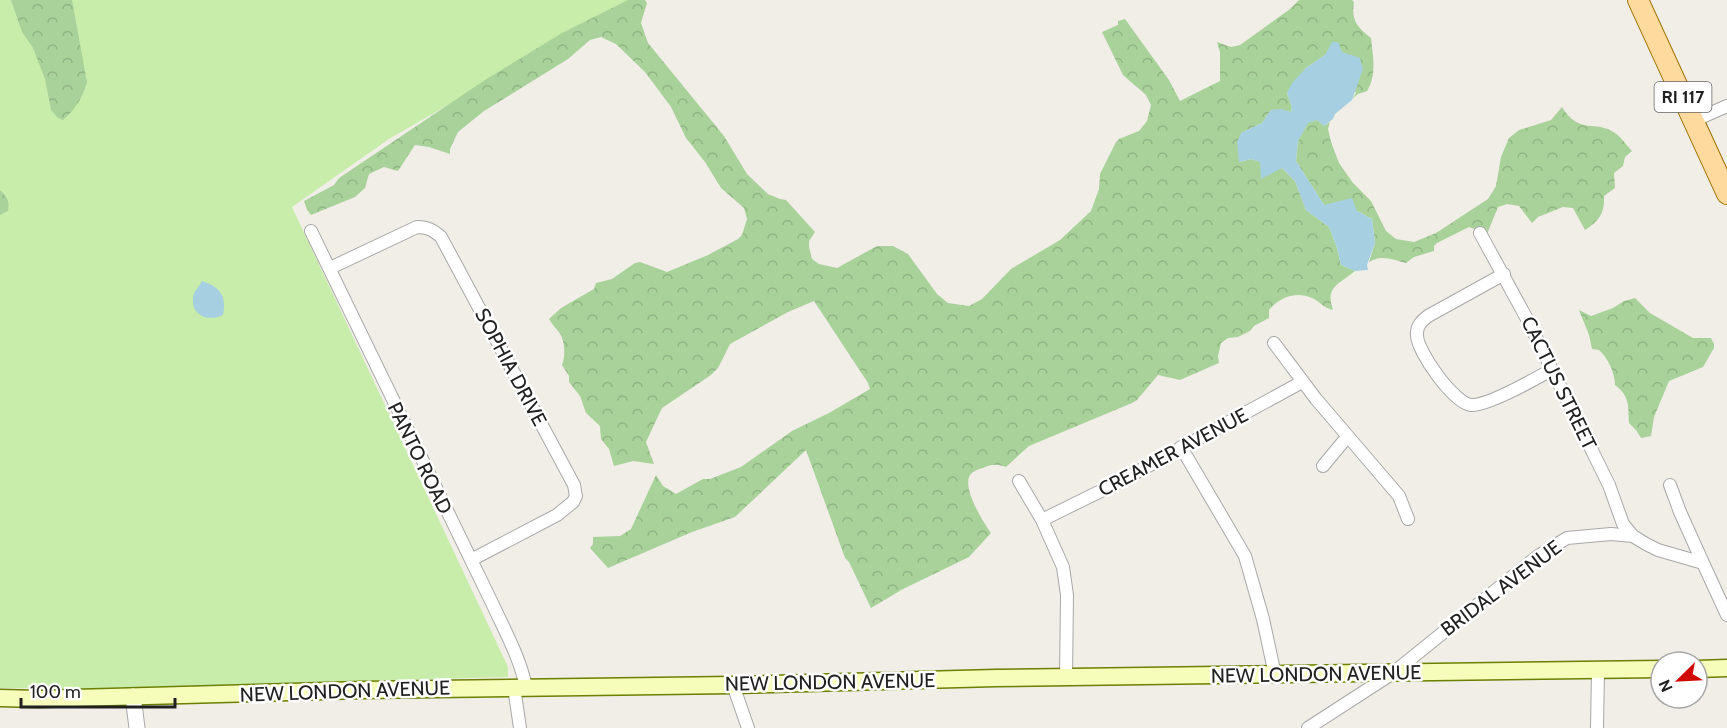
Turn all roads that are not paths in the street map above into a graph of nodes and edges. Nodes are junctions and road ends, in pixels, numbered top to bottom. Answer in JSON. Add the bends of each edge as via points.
{"nodes":[{"id":1,"x":1638,"y":0,"type":"edge"},
{"id":2,"x":1727,"y":106,"type":"edge"},
{"id":3,"x":1694,"y":121,"type":"junction"},
{"id":4,"x":1727,"y":194,"type":"edge"},
{"id":5,"x":311,"y":231,"type":"dead end"},
{"id":6,"x":1479,"y":233,"type":"dead end"},
{"id":7,"x":330,"y":268,"type":"junction"},
{"id":8,"x":1504,"y":274,"type":"junction"},
{"id":9,"x":1274,"y":343,"type":"dead end"},
{"id":10,"x":1551,"y":370,"type":"junction"},
{"id":11,"x":1302,"y":382,"type":"junction"},
{"id":12,"x":1347,"y":437,"type":"junction"},
{"id":13,"x":1181,"y":447,"type":"junction"},
{"id":14,"x":1323,"y":466,"type":"dead end"},
{"id":15,"x":1019,"y":481,"type":"dead end"},
{"id":16,"x":1670,"y":485,"type":"dead end"},
{"id":17,"x":1408,"y":519,"type":"dead end"},
{"id":18,"x":1042,"y":520,"type":"junction"},
{"id":19,"x":1633,"y":536,"type":"junction"},
{"id":20,"x":471,"y":560,"type":"junction"},
{"id":21,"x":1703,"y":563,"type":"junction"},
{"id":22,"x":1727,"y":615,"type":"edge"},
{"id":23,"x":1727,"y":668,"type":"edge"},
{"id":24,"x":1649,"y":669,"type":"edge"},
{"id":25,"x":1709,"y":669,"type":"edge"},
{"id":26,"x":1598,"y":671,"type":"junction"},
{"id":27,"x":1393,"y":673,"type":"junction"},
{"id":28,"x":1275,"y":675,"type":"junction"},
{"id":29,"x":1066,"y":676,"type":"junction"},
{"id":30,"x":733,"y":685,"type":"junction"},
{"id":31,"x":520,"y":687,"type":"junction"},
{"id":32,"x":133,"y":696,"type":"junction"},
{"id":33,"x":0,"y":698,"type":"edge"},
{"id":34,"x":137,"y":728,"type":"edge"},
{"id":35,"x":520,"y":728,"type":"edge"},
{"id":36,"x":748,"y":728,"type":"edge"},
{"id":37,"x":1308,"y":728,"type":"edge"},
{"id":38,"x":1597,"y":728,"type":"edge"}],
"edges":[{"from":1,"to":3,"type":"main road","number":"RI 117"},
{"from":2,"to":3,"type":"street"},
{"from":3,"to":4,"type":"main road","number":"RI 117"},
{"from":5,"to":7,"type":"street","name":"PANTO ROAD"},
{"from":6,"to":8,"type":"street","name":"CACTUS STREET"},
{"from":7,"to":20,"type":"street","name":"PANTO ROAD"},
{"from":7,"to":20,"type":"street","name":"SOPHIA DRIVE","via":[[417,227],[433,230],[441,237],[574,485],[573,502],[557,515]]},
{"from":8,"to":10,"type":"street","name":"CACTUS STREET"},
{"from":8,"to":10,"type":"street","via":[[1428,316],[1416,332],[1419,344],[1440,379],[1465,404],[1491,400]]},
{"from":9,"to":11,"type":"street"},
{"from":10,"to":19,"type":"street","name":"CACTUS STREET","via":[[1609,485],[1623,524]]},
{"from":11,"to":12,"type":"street"},
{"from":11,"to":13,"type":"street","name":"CREAMER AVENUE"},
{"from":12,"to":14,"type":"street"},
{"from":12,"to":17,"type":"street","via":[[1399,495]]},
{"from":13,"to":18,"type":"street","name":"CREAMER AVENUE"},
{"from":13,"to":28,"type":"street","via":[[1245,556]]},
{"from":15,"to":18,"type":"street"},
{"from":16,"to":21,"type":"street"},
{"from":18,"to":29,"type":"street","via":[[1063,567],[1067,595]]},
{"from":19,"to":21,"type":"street","name":"BRIDAL AVENUE","via":[[1658,550]]},
{"from":19,"to":27,"type":"street","name":"BRIDAL AVENUE","via":[[1567,538],[1538,556]]},
{"from":20,"to":31,"type":"street","name":"PANTO ROAD","via":[[512,648]]},
{"from":21,"to":22,"type":"street"},
{"from":23,"to":25,"type":"main road"},
{"from":24,"to":26,"type":"main road","name":"NEW LONDON AVENUE"},
{"from":26,"to":27,"type":"main road","name":"NEW LONDON AVENUE"},
{"from":26,"to":38,"type":"street"},
{"from":27,"to":28,"type":"main road","name":"NEW LONDON AVENUE"},
{"from":27,"to":37,"type":"street","name":"BRIDAL AVENUE"},
{"from":28,"to":29,"type":"main road","name":"NEW LONDON AVENUE"},
{"from":29,"to":30,"type":"main road","name":"NEW LONDON AVENUE"},
{"from":30,"to":31,"type":"main road","name":"NEW LONDON AVENUE"},
{"from":30,"to":36,"type":"street"},
{"from":31,"to":32,"type":"main road","name":"NEW LONDON AVENUE"},
{"from":31,"to":35,"type":"street","name":"PANTO ROAD"},
{"from":32,"to":33,"type":"main road","name":"NEW LONDON AVENUE"},
{"from":32,"to":34,"type":"street"}]}
